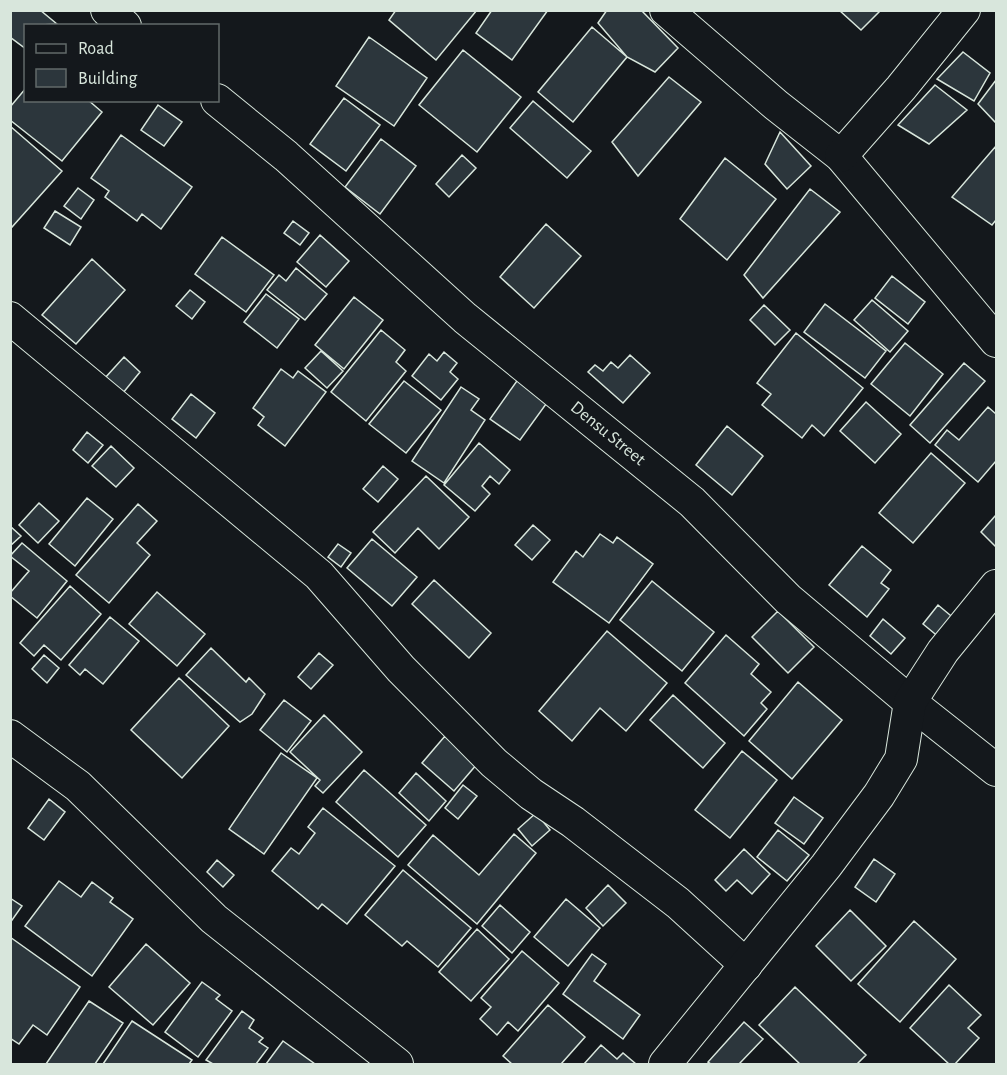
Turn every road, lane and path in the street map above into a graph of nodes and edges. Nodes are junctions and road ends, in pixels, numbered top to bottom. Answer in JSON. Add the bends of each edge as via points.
{"nodes":[{"id":1,"x":107,"y":10,"type":"edge"},
{"id":2,"x":666,"y":10,"type":"edge"},
{"id":3,"x":964,"y":10,"type":"edge"},
{"id":4,"x":123,"y":24,"type":"edge"},
{"id":5,"x":219,"y":102,"type":"edge"},
{"id":6,"x":841,"y":156,"type":"junction"},
{"id":7,"x":10,"y":318,"type":"edge"},
{"id":8,"x":996,"y":341,"type":"edge"},
{"id":9,"x":996,"y":586,"type":"edge"},
{"id":10,"x":910,"y":702,"type":"junction"},
{"id":11,"x":10,"y":736,"type":"edge"},
{"id":12,"x":996,"y":770,"type":"edge"},
{"id":13,"x":746,"y":965,"type":"junction"},
{"id":14,"x":397,"y":1065,"type":"edge"},
{"id":15,"x":665,"y":1065,"type":"edge"}],
"edges":[{"from":1,"to":4,"type":"street"},
{"from":2,"to":6,"type":"street"},
{"from":3,"to":6,"type":"street"},
{"from":5,"to":10,"type":"street","name":"Densu Street","via":[[286,156],[465,318],[692,502],[788,599]]},
{"from":6,"to":8,"type":"street"},
{"from":7,"to":13,"type":"street","via":[[319,576],[401,669],[494,763],[678,903]]},
{"from":9,"to":10,"type":"street","via":[[943,651]]},
{"from":10,"to":12,"type":"street","name":"Densu Street"},
{"from":10,"to":13,"type":"street","via":[[901,759],[879,795]]},
{"from":11,"to":14,"type":"street","via":[[78,786],[213,919]]},
{"from":13,"to":15,"type":"street"}]}
